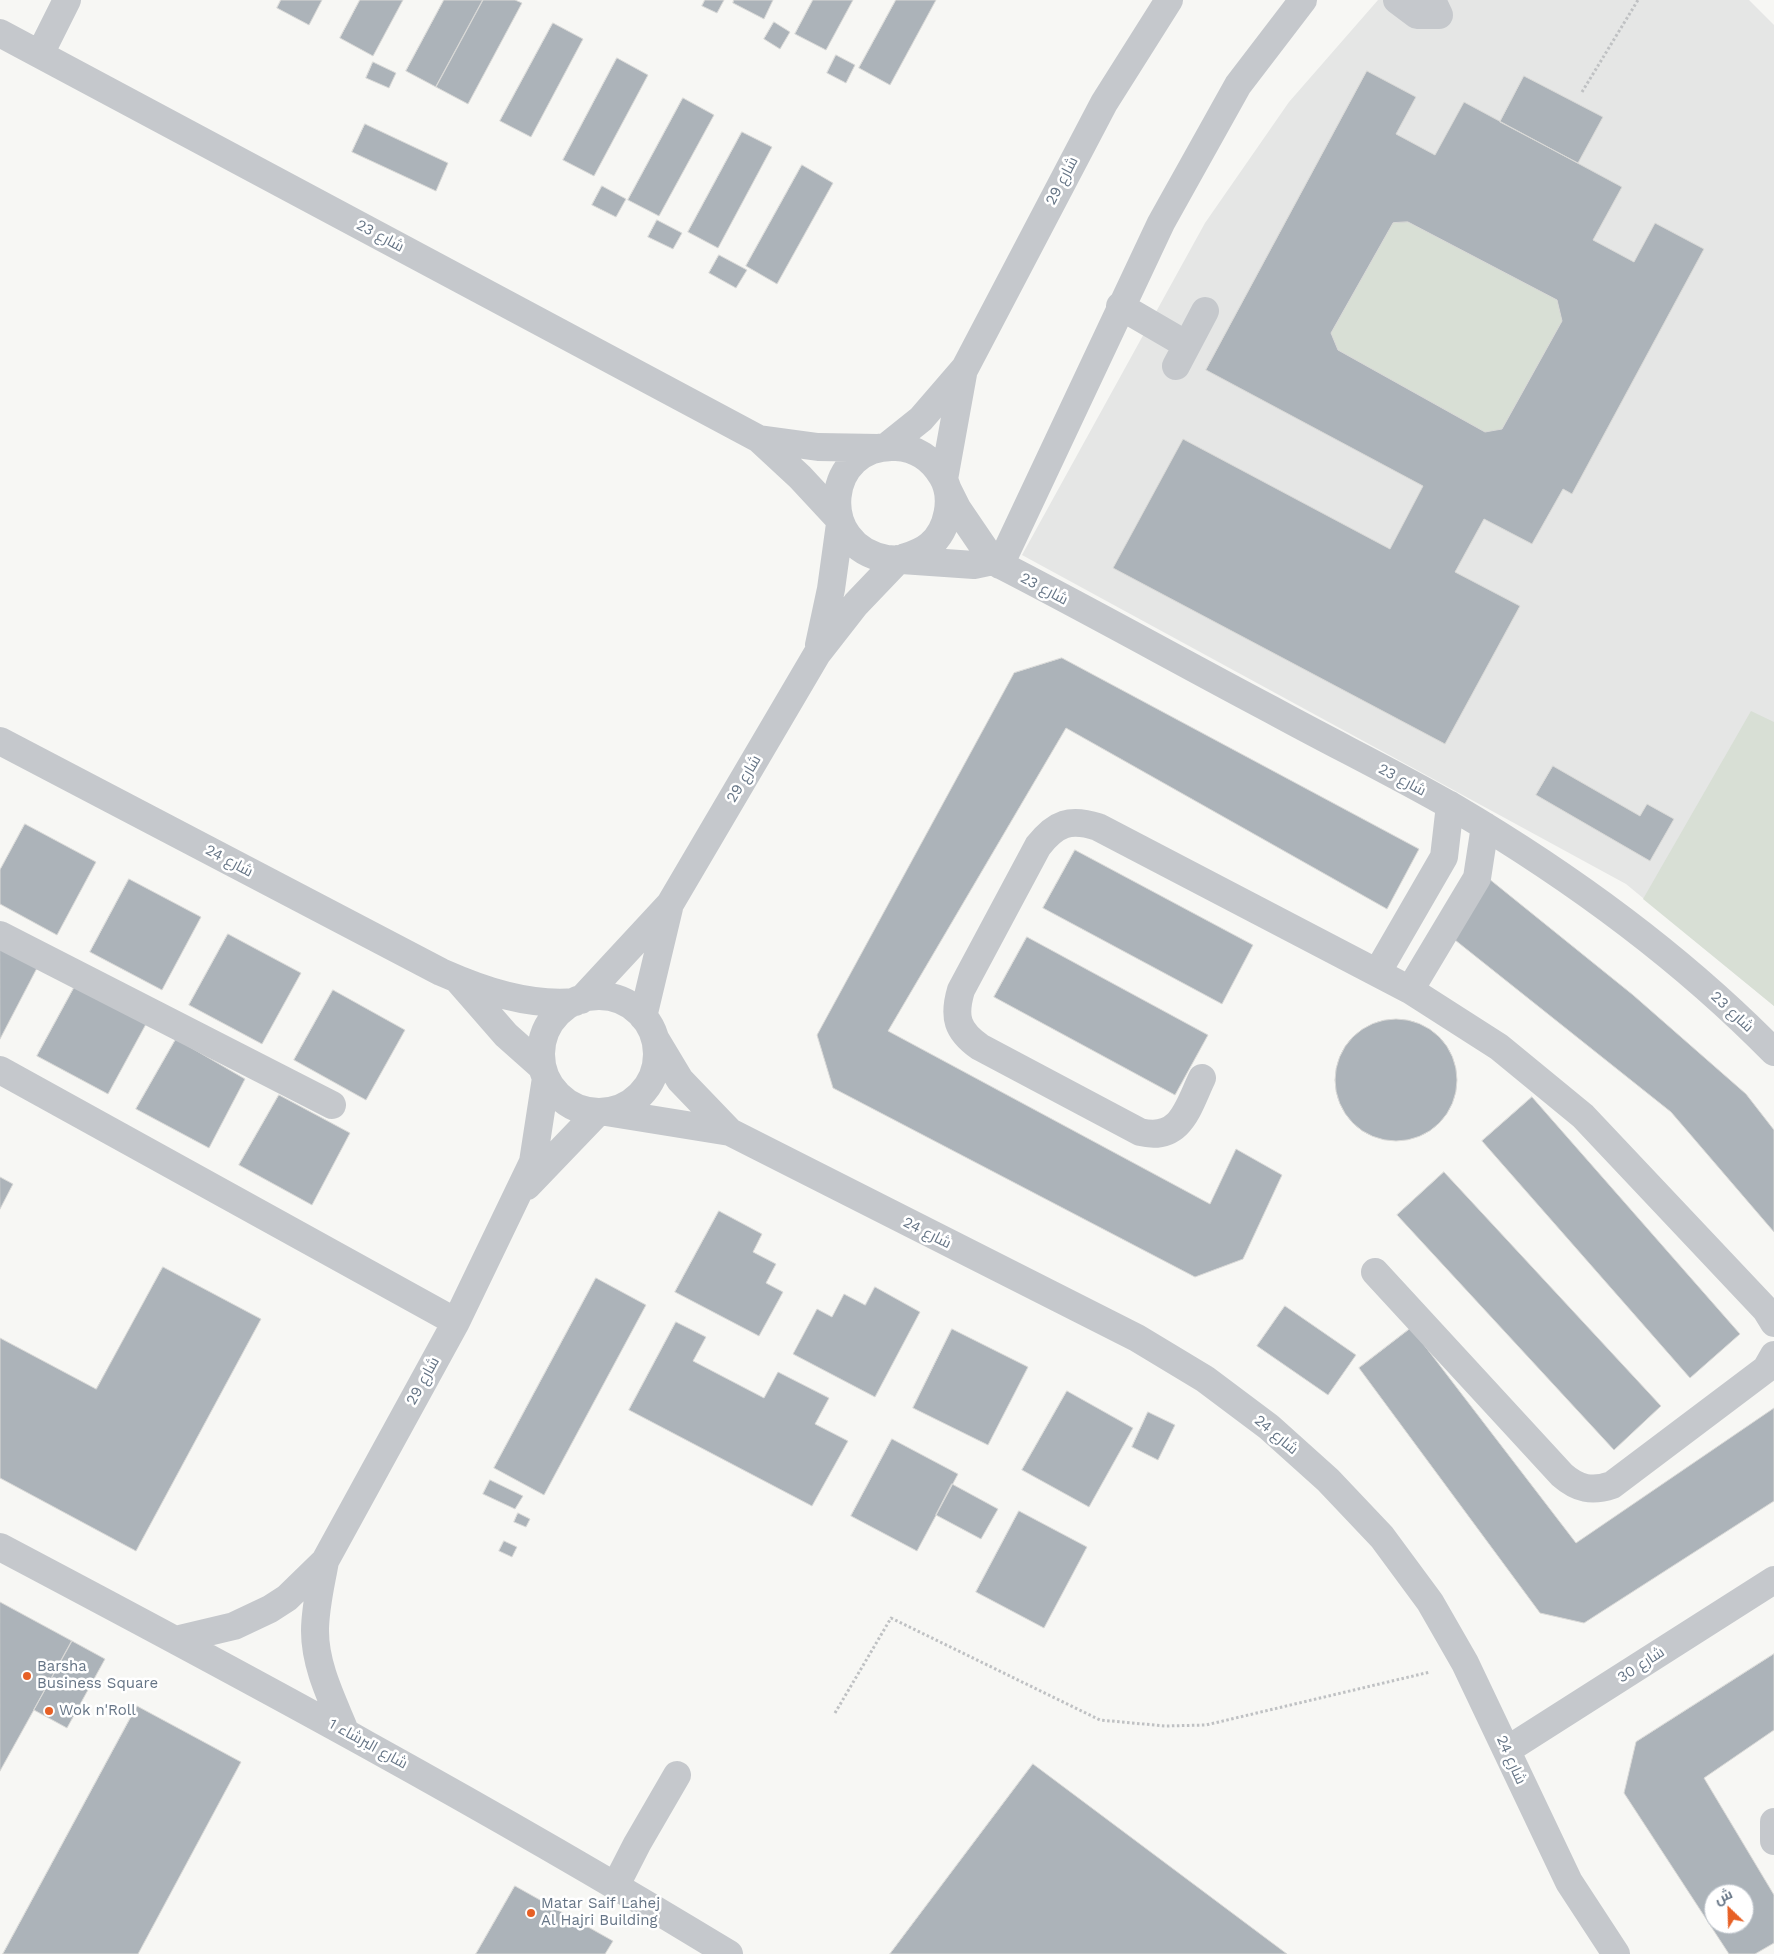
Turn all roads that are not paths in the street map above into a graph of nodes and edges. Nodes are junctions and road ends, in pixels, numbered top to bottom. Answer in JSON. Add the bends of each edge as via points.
{"nodes":[{"id":1,"x":67,"y":0,"type":"edge"},
{"id":2,"x":1169,"y":0,"type":"edge"},
{"id":3,"x":1303,"y":0,"type":"edge"},
{"id":4,"x":1397,"y":0,"type":"edge"},
{"id":5,"x":1432,"y":0,"type":"edge"},
{"id":6,"x":0,"y":33,"type":"edge"},
{"id":7,"x":40,"y":54,"type":"junction"},
{"id":8,"x":1120,"y":306,"type":"junction"},
{"id":9,"x":1205,"y":311,"type":"dead end"},
{"id":10,"x":965,"y":368,"type":"junction"},
{"id":11,"x":759,"y":440,"type":"junction"},
{"id":12,"x":882,"y":448,"type":"junction"},
{"id":13,"x":946,"y":483,"type":"junction"},
{"id":14,"x":839,"y":521,"type":"junction"},
{"id":15,"x":901,"y":559,"type":"junction"},
{"id":16,"x":996,"y":563,"type":"junction"},
{"id":17,"x":817,"y":654,"type":"junction"},
{"id":18,"x":0,"y":741,"type":"edge"},
{"id":19,"x":1450,"y":806,"type":"junction"},
{"id":20,"x":1485,"y":826,"type":"junction"},
{"id":21,"x":670,"y":904,"type":"junction"},
{"id":22,"x":0,"y":935,"type":"edge"},
{"id":23,"x":1377,"y":973,"type":"junction"},
{"id":24,"x":458,"y":980,"type":"junction"},
{"id":25,"x":1410,"y":990,"type":"junction"},
{"id":26,"x":578,"y":1001,"type":"junction"},
{"id":27,"x":649,"y":1028,"type":"junction"},
{"id":28,"x":1774,"y":1052,"type":"edge"},
{"id":29,"x":0,"y":1070,"type":"edge"},
{"id":30,"x":544,"y":1072,"type":"junction"},
{"id":31,"x":1202,"y":1078,"type":"dead end"},
{"id":32,"x":332,"y":1105,"type":"dead end"},
{"id":33,"x":602,"y":1112,"type":"junction"},
{"id":34,"x":730,"y":1132,"type":"junction"},
{"id":35,"x":515,"y":1198,"type":"junction"},
{"id":36,"x":1375,"y":1272,"type":"dead end"},
{"id":37,"x":456,"y":1322,"type":"junction"},
{"id":38,"x":1774,"y":1323,"type":"edge"},
{"id":39,"x":1774,"y":1355,"type":"edge"},
{"id":40,"x":0,"y":1547,"type":"edge"},
{"id":41,"x":325,"y":1561,"type":"junction"},
{"id":42,"x":1774,"y":1580,"type":"edge"},
{"id":43,"x":175,"y":1640,"type":"junction"},
{"id":44,"x":345,"y":1731,"type":"junction"},
{"id":45,"x":1507,"y":1750,"type":"junction"},
{"id":46,"x":677,"y":1775,"type":"dead end"},
{"id":47,"x":1774,"y":1822,"type":"edge"},
{"id":48,"x":1774,"y":1841,"type":"edge"},
{"id":49,"x":616,"y":1885,"type":"junction"},
{"id":50,"x":729,"y":1954,"type":"edge"},
{"id":51,"x":1616,"y":1954,"type":"edge"}],
"edges":[{"from":1,"to":7,"type":"street"},
{"from":2,"to":10,"type":"street","name":"شارع 29","via":[[1104,103]]},
{"from":3,"to":8,"type":"street","via":[[1238,86],[1175,197]]},
{"from":4,"to":5,"type":"street","via":[[1417,15],[1438,15]]},
{"from":6,"to":7,"type":"street","name":"شارع 23"},
{"from":7,"to":11,"type":"street","name":"شارع 23"},
{"from":8,"to":9,"type":"street","via":[[1181,355]]},
{"from":8,"to":16,"type":"street"},
{"from":10,"to":12,"type":"street","name":"شارع 29","via":[[921,419]]},
{"from":10,"to":13,"type":"street","name":"شارع 29"},
{"from":11,"to":12,"type":"street","name":"شارع 23","via":[[818,447]]},
{"from":11,"to":14,"type":"street","name":"شارع 23","via":[[800,477]]},
{"from":12,"to":13,"type":"street","via":[[904,448],[920,454],[934,464]]},
{"from":12,"to":14,"type":"street","via":[[865,454],[844,475],[836,504]]},
{"from":13,"to":15,"type":"street","via":[[948,511],[940,533],[930,545]]},
{"from":13,"to":16,"type":"street","name":"شارع 23","via":[[957,508]]},
{"from":14,"to":15,"type":"street","via":[[854,544],[864,551],[875,556]]},
{"from":14,"to":17,"type":"street","name":"شارع 29","via":[[831,589]]},
{"from":15,"to":16,"type":"street","via":[[974,566]]},
{"from":15,"to":17,"type":"street","name":"شارع 29","via":[[856,604]]},
{"from":16,"to":19,"type":"street","name":"شارع 23"},
{"from":17,"to":21,"type":"street","name":"شارع 29"},
{"from":18,"to":24,"type":"street","name":"شارع 24"},
{"from":19,"to":20,"type":"street","name":"شارع 23"},
{"from":19,"to":23,"type":"street","via":[[1444,857]]},
{"from":20,"to":25,"type":"street","via":[[1477,878]]},
{"from":20,"to":28,"type":"street","name":"شارع 23","via":[[1589,894],[1645,936],[1700,982]]},
{"from":21,"to":26,"type":"street","name":"شارع 29"},
{"from":21,"to":27,"type":"street","name":"شارع 29"},
{"from":22,"to":32,"type":"street"},
{"from":23,"to":25,"type":"street"},
{"from":23,"to":31,"type":"street","via":[[1098,827],[1082,822],[1064,824],[1048,832],[961,990],[956,1006],[958,1022],[966,1037],[1140,1132],[1152,1135],[1164,1134],[1175,1127]]},
{"from":24,"to":26,"type":"street","name":"شارع 24","via":[[528,1001],[552,1004]]},
{"from":24,"to":30,"type":"street","name":"شارع 24"},
{"from":25,"to":38,"type":"street","via":[[1499,1047],[1583,1116],[1766,1310]]},
{"from":26,"to":27,"type":"street","via":[[598,996],[616,999],[634,1006]]},
{"from":26,"to":30,"type":"street","via":[[556,1016],[544,1036],[541,1051]]},
{"from":27,"to":33,"type":"street","via":[[658,1053],[651,1081],[643,1092],[620,1108]]},
{"from":27,"to":34,"type":"street","name":"شارع 24","via":[[680,1080]]},
{"from":29,"to":37,"type":"street"},
{"from":30,"to":33,"type":"street","via":[[552,1089],[572,1106]]},
{"from":30,"to":35,"type":"street","name":"شارع 29","via":[[533,1162]]},
{"from":33,"to":34,"type":"street","name":"شارع 24"},
{"from":33,"to":35,"type":"street","name":"شارع 29"},
{"from":34,"to":45,"type":"street","name":"شارع 24","via":[[1136,1338],[1205,1379],[1269,1427],[1328,1480],[1382,1537],[1430,1602],[1465,1663]]},
{"from":35,"to":37,"type":"street","name":"شارع 29"},
{"from":36,"to":39,"type":"street","via":[[1562,1475],[1585,1489],[1612,1485],[1766,1369]]},
{"from":37,"to":41,"type":"street","name":"شارع 29"},
{"from":40,"to":43,"type":"street","name":"شارع البرشاء 1"},
{"from":41,"to":43,"type":"street","name":"شارع 29","via":[[287,1598],[264,1612],[234,1626]]},
{"from":41,"to":44,"type":"street","name":"شارع 29","via":[[315,1631],[317,1649],[325,1684]]},
{"from":42,"to":45,"type":"street","name":"شارع 30"},
{"from":43,"to":44,"type":"street","name":"شارع البرشاء 1"},
{"from":44,"to":49,"type":"street","name":"شارع البرشاء 1"},
{"from":45,"to":51,"type":"street","name":"شارع 24","via":[[1569,1882]]},
{"from":46,"to":49,"type":"street"},
{"from":47,"to":48,"type":"street"},
{"from":49,"to":50,"type":"street","name":"شارع البرشاء 1"}]}
